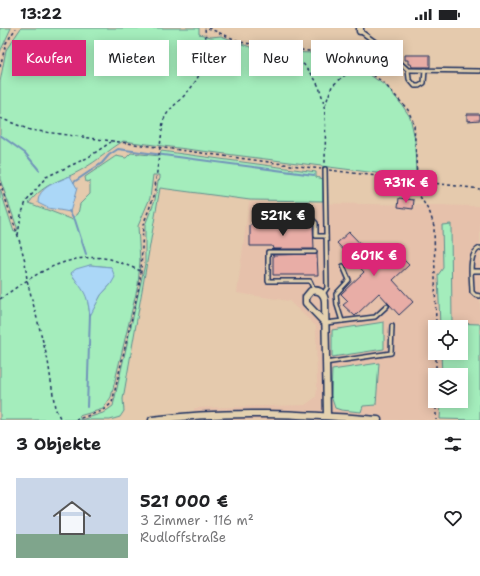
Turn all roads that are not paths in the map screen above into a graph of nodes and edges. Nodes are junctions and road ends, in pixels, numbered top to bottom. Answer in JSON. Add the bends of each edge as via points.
{"nodes":[{"id":1,"x":360,"y":29,"type":"edge"},
{"id":2,"x":408,"y":70,"type":"junction"},
{"id":3,"x":424,"y":70,"type":"junction"},
{"id":4,"x":480,"y":71,"type":"edge"},
{"id":5,"x":325,"y":169,"type":"road end"},
{"id":6,"x":259,"y":222,"type":"dead end"},
{"id":7,"x":326,"y":236,"type":"junction"},
{"id":8,"x":480,"y":248,"type":"edge"},
{"id":9,"x":314,"y":252,"type":"dead end"},
{"id":10,"x":342,"y":266,"type":"dead end"},
{"id":11,"x":472,"y":271,"type":"junction"},
{"id":12,"x":480,"y":271,"type":"edge"},
{"id":13,"x":314,"y":290,"type":"junction"},
{"id":14,"x":323,"y":294,"type":"junction"},
{"id":15,"x":480,"y":296,"type":"edge"},
{"id":16,"x":388,"y":306,"type":"dead end"},
{"id":17,"x":342,"y":321,"type":"junction"},
{"id":18,"x":325,"y":323,"type":"junction"},
{"id":19,"x":392,"y":326,"type":"dead end"},
{"id":20,"x":325,"y":363,"type":"junction"},
{"id":21,"x":327,"y":418,"type":"edge"},
{"id":22,"x":152,"y":420,"type":"edge"},
{"id":23,"x":378,"y":420,"type":"edge"}],
"edges":[{"from":1,"to":2,"type":"lane"},
{"from":2,"to":3,"type":"lane"},
{"from":2,"to":3,"type":"lane","via":[[412,84],[419,86],[424,84]]},
{"from":3,"to":4,"type":"lane"},
{"from":5,"to":7,"type":"lane"},
{"from":6,"to":7,"type":"lane","via":[[313,220],[316,223],[316,236]]},
{"from":7,"to":14,"type":"lane","via":[[327,288]]},
{"from":8,"to":11,"type":"lane","via":[[472,256]]},
{"from":9,"to":13,"type":"lane","via":[[268,252],[268,281],[310,281]]},
{"from":10,"to":17,"type":"lane","via":[[348,280],[336,294]]},
{"from":11,"to":12,"type":"lane"},
{"from":11,"to":15,"type":"lane","via":[[472,292]]},
{"from":13,"to":14,"type":"street"},
{"from":13,"to":18,"type":"street","via":[[308,294],[306,303]]},
{"from":14,"to":18,"type":"street"},
{"from":16,"to":17,"type":"lane","via":[[376,317]]},
{"from":17,"to":18,"type":"lane"},
{"from":18,"to":20,"type":"street"},
{"from":19,"to":20,"type":"lane","via":[[391,353]]},
{"from":20,"to":21,"type":"street"},
{"from":21,"to":22,"type":"street","via":[[290,414]]},
{"from":21,"to":23,"type":"street"}]}
